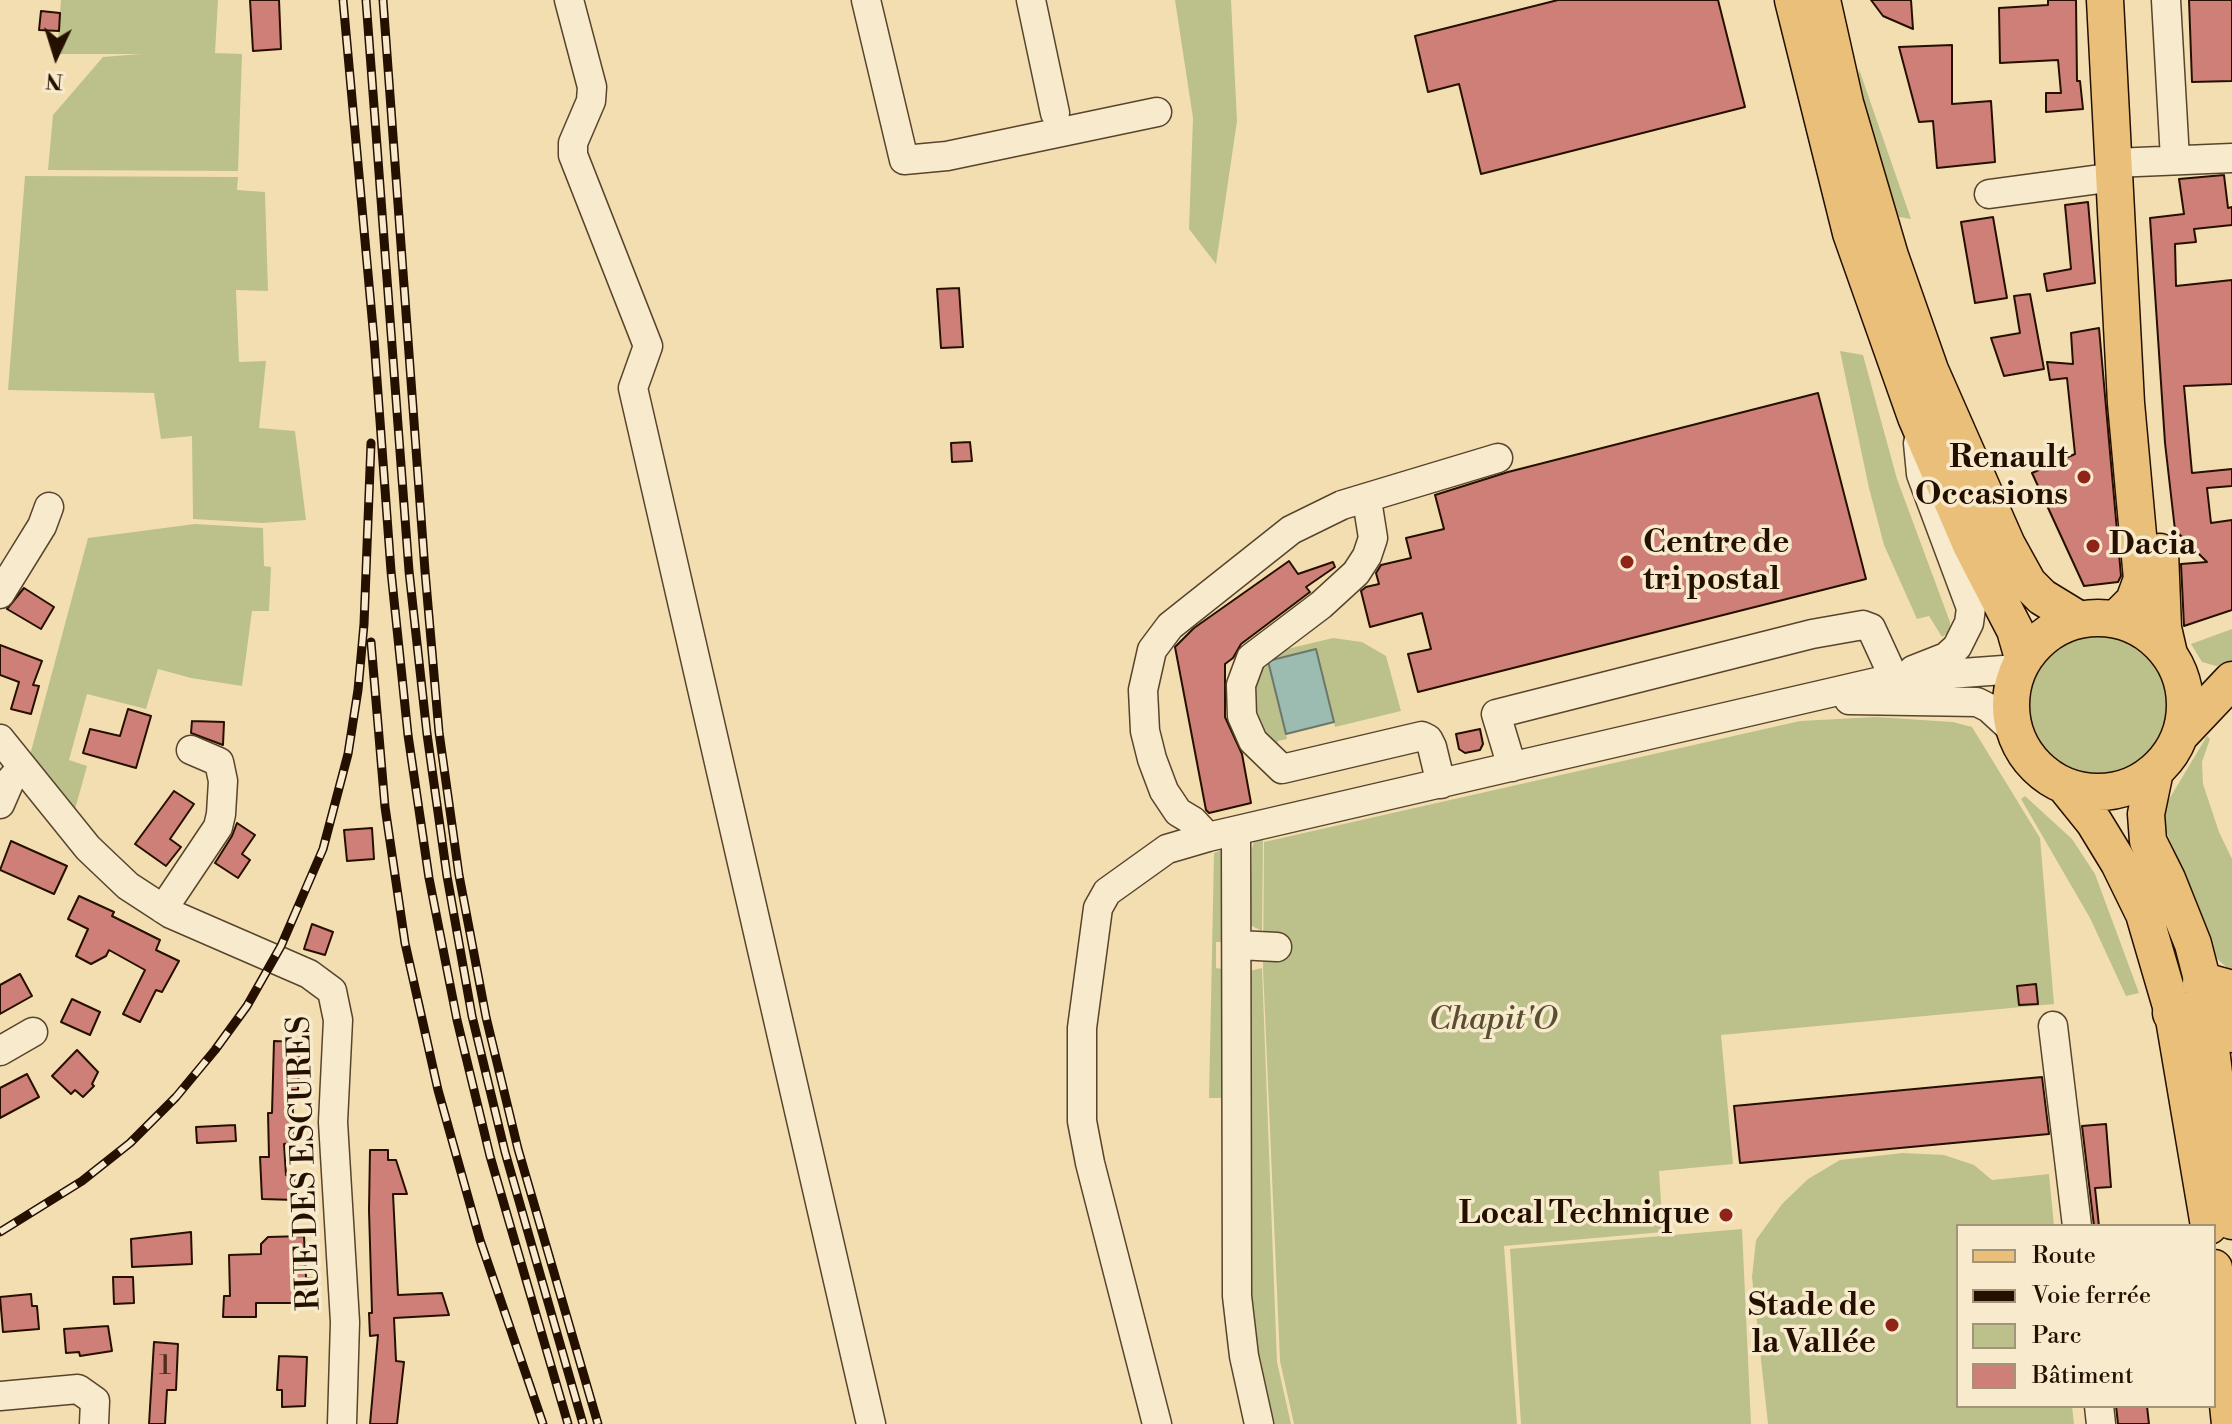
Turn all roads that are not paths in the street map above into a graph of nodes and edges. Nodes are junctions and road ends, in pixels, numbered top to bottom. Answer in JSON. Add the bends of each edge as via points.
{"nodes":[{"id":1,"x":569,"y":0,"type":"edge"},
{"id":2,"x":866,"y":0,"type":"edge"},
{"id":3,"x":1031,"y":0,"type":"edge"},
{"id":4,"x":1793,"y":0,"type":"edge"},
{"id":5,"x":1822,"y":0,"type":"edge"},
{"id":6,"x":2105,"y":0,"type":"edge"},
{"id":7,"x":2166,"y":0,"type":"edge"},
{"id":8,"x":1157,"y":112,"type":"dead end"},
{"id":9,"x":1055,"y":113,"type":"dead end"},
{"id":10,"x":2232,"y":158,"type":"edge"},
{"id":11,"x":2175,"y":159,"type":"junction"},
{"id":12,"x":2114,"y":170,"type":"junction"},
{"id":13,"x":1989,"y":194,"type":"dead end"},
{"id":14,"x":2126,"y":378,"type":"junction"},
{"id":15,"x":1916,"y":417,"type":"junction"},
{"id":16,"x":1498,"y":458,"type":"dead end"},
{"id":17,"x":1367,"y":500,"type":"junction"},
{"id":18,"x":49,"y":507,"type":"dead end"},
{"id":19,"x":0,"y":594,"type":"edge"},
{"id":20,"x":2078,"y":619,"type":"junction"},
{"id":21,"x":2116,"y":619,"type":"junction"},
{"id":22,"x":2174,"y":663,"type":"junction"},
{"id":23,"x":2020,"y":664,"type":"junction"},
{"id":24,"x":2232,"y":673,"type":"edge"},
{"id":25,"x":1894,"y":678,"type":"junction"},
{"id":26,"x":2232,"y":680,"type":"edge"},
{"id":27,"x":1812,"y":699,"type":"junction"},
{"id":28,"x":2014,"y":731,"type":"junction"},
{"id":29,"x":2180,"y":735,"type":"junction"},
{"id":30,"x":0,"y":739,"type":"edge"},
{"id":31,"x":191,"y":750,"type":"dead end"},
{"id":32,"x":22,"y":767,"type":"junction"},
{"id":33,"x":1512,"y":767,"type":"junction"},
{"id":34,"x":2155,"y":771,"type":"junction"},
{"id":35,"x":1441,"y":784,"type":"junction"},
{"id":36,"x":2065,"y":786,"type":"junction"},
{"id":37,"x":0,"y":804,"type":"edge"},
{"id":38,"x":1236,"y":832,"type":"junction"},
{"id":39,"x":1208,"y":837,"type":"junction"},
{"id":40,"x":163,"y":909,"type":"junction"},
{"id":41,"x":1238,"y":945,"type":"junction"},
{"id":42,"x":1277,"y":947,"type":"dead end"},
{"id":43,"x":2218,"y":987,"type":"edge"},
{"id":44,"x":2205,"y":1023,"type":"edge"},
{"id":45,"x":2053,"y":1026,"type":"dead end"},
{"id":46,"x":33,"y":1032,"type":"dead end"},
{"id":47,"x":0,"y":1051,"type":"edge"},
{"id":48,"x":2225,"y":1103,"type":"edge"},
{"id":49,"x":2232,"y":1221,"type":"edge"},
{"id":50,"x":2077,"y":1224,"type":"edge"},
{"id":51,"x":2209,"y":1224,"type":"edge"},
{"id":52,"x":2216,"y":1288,"type":"edge"},
{"id":53,"x":0,"y":1396,"type":"edge"},
{"id":54,"x":94,"y":1413,"type":"edge"},
{"id":55,"x":342,"y":1424,"type":"edge"},
{"id":56,"x":871,"y":1424,"type":"edge"},
{"id":57,"x":1157,"y":1424,"type":"edge"},
{"id":58,"x":1259,"y":1424,"type":"edge"},
{"id":59,"x":2230,"y":1424,"type":"edge"}],
"edges":[{"from":1,"to":56,"type":"street","via":[[592,87],[573,155],[648,346],[633,388]]},
{"from":2,"to":8,"type":"street","via":[[904,160],[947,156]]},
{"from":3,"to":9,"type":"street"},
{"from":4,"to":15,"type":"main road","via":[[1851,233]]},
{"from":5,"to":20,"type":"main road","via":[[1845,103],[1930,370],[2028,583]]},
{"from":6,"to":12,"type":"main road"},
{"from":7,"to":11,"type":"street"},
{"from":10,"to":11,"type":"street"},
{"from":11,"to":12,"type":"street"},
{"from":12,"to":13,"type":"street"},
{"from":12,"to":14,"type":"main road"},
{"from":14,"to":21,"type":"main road","via":[[2142,579],[2134,601]]},
{"from":14,"to":22,"type":"main road","via":[[2154,484],[2163,628]]},
{"from":15,"to":23,"type":"main road","via":[[1971,545],[2015,630]]},
{"from":15,"to":25,"type":"street","via":[[1921,474],[1971,608],[1957,647],[1946,657]]},
{"from":16,"to":17,"type":"street"},
{"from":17,"to":35,"type":"street","via":[[1364,536],[1371,546],[1356,573],[1247,663],[1242,716],[1253,741],[1282,769],[1422,736],[1432,747]]},
{"from":17,"to":39,"type":"street","via":[[1342,505],[1291,530],[1170,626],[1152,650],[1143,690],[1152,759],[1178,812]]},
{"from":18,"to":19,"type":"street"},
{"from":20,"to":21,"type":"main road"},
{"from":20,"to":23,"type":"main road","via":[[2046,634]]},
{"from":21,"to":22,"type":"main road","via":[[2154,638]]},
{"from":22,"to":24,"type":"main road","via":[[2219,676]]},
{"from":22,"to":29,"type":"main road","via":[[2185,710]]},
{"from":23,"to":25,"type":"street"},
{"from":23,"to":28,"type":"main road","via":[[2010,700]]},
{"from":25,"to":27,"type":"street"},
{"from":25,"to":33,"type":"street","via":[[1871,628],[1812,634],[1496,714]]},
{"from":26,"to":29,"type":"main road"},
{"from":27,"to":28,"type":"street","via":[[1977,702]]},
{"from":27,"to":33,"type":"street"},
{"from":28,"to":36,"type":"main road","via":[[2025,754]]},
{"from":29,"to":34,"type":"main road"},
{"from":30,"to":32,"type":"street","name":"RUE DES ESCURES"},
{"from":31,"to":40,"type":"street","via":[[219,762],[221,814],[218,827]]},
{"from":32,"to":37,"type":"street"},
{"from":32,"to":40,"type":"street","name":"RUE DES ESCURES","via":[[108,869]]},
{"from":33,"to":35,"type":"street"},
{"from":34,"to":36,"type":"main road","via":[[2139,782],[2103,792]]},
{"from":34,"to":43,"type":"main road","via":[[2146,814],[2148,841]]},
{"from":35,"to":38,"type":"street"},
{"from":36,"to":44,"type":"main road","via":[[2119,863]]},
{"from":38,"to":39,"type":"street"},
{"from":38,"to":41,"type":"street"},
{"from":39,"to":57,"type":"street","via":[[1167,849],[1107,892],[1098,908],[1082,1028],[1082,1121]]},
{"from":40,"to":55,"type":"street","name":"RUE DES ESCURES","via":[[309,974],[335,999],[333,1122],[345,1322]]},
{"from":41,"to":42,"type":"street"},
{"from":41,"to":58,"type":"street","via":[[1237,1296]]},
{"from":43,"to":44,"type":"main road"},
{"from":44,"to":48,"type":"main road"},
{"from":44,"to":51,"type":"main road"},
{"from":45,"to":50,"type":"street"},
{"from":46,"to":47,"type":"street"},
{"from":48,"to":49,"type":"main road"},
{"from":52,"to":59,"type":"main road"},
{"from":53,"to":54,"type":"street","via":[[78,1389]]}]}
